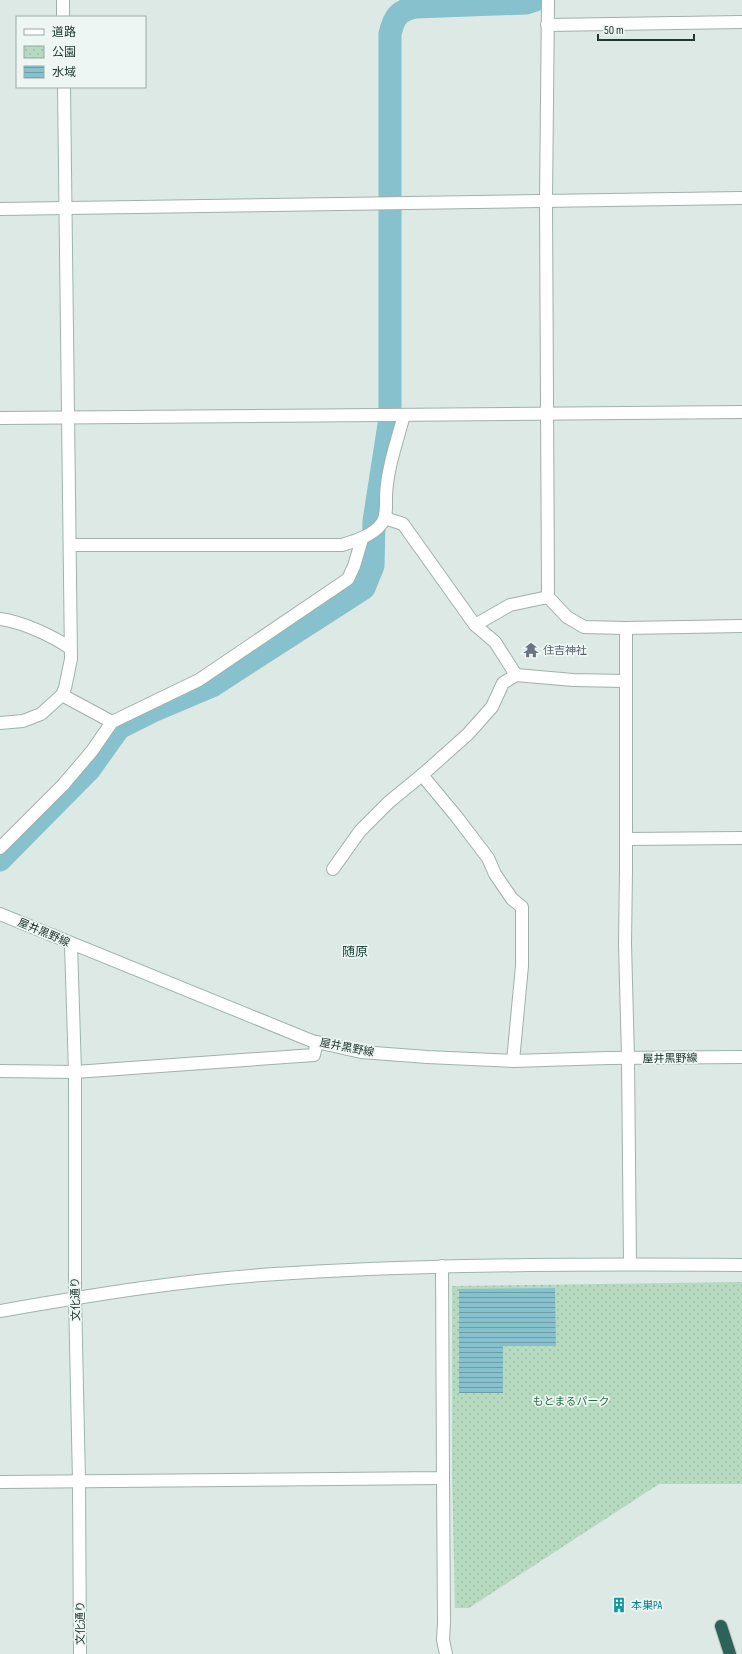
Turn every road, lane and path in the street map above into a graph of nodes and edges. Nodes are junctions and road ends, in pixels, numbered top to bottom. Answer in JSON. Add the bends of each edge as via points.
{"nodes":[{"id":1,"x":63,"y":0,"type":"edge"},
{"id":2,"x":548,"y":0,"type":"edge"},
{"id":3,"x":63,"y":16,"type":"edge"},
{"id":4,"x":742,"y":22,"type":"edge"},
{"id":5,"x":547,"y":25,"type":"junction"},
{"id":6,"x":64,"y":88,"type":"edge"},
{"id":7,"x":742,"y":198,"type":"edge"},
{"id":8,"x":546,"y":201,"type":"junction"},
{"id":9,"x":0,"y":209,"type":"edge"},
{"id":10,"x":66,"y":209,"type":"junction"},
{"id":11,"x":742,"y":412,"type":"edge"},
{"id":12,"x":546,"y":413,"type":"junction"},
{"id":13,"x":404,"y":415,"type":"junction"},
{"id":14,"x":0,"y":418,"type":"edge"},
{"id":15,"x":68,"y":419,"type":"junction"},
{"id":16,"x":385,"y":518,"type":"junction"},
{"id":17,"x":362,"y":539,"type":"junction"},
{"id":18,"x":70,"y":546,"type":"junction"},
{"id":19,"x":548,"y":597,"type":"junction"},
{"id":20,"x":0,"y":619,"type":"edge"},
{"id":21,"x":475,"y":625,"type":"junction"},
{"id":22,"x":742,"y":626,"type":"edge"},
{"id":23,"x":626,"y":628,"type":"junction"},
{"id":24,"x":70,"y":648,"type":"junction"},
{"id":25,"x":516,"y":675,"type":"junction"},
{"id":26,"x":625,"y":681,"type":"junction"},
{"id":27,"x":62,"y":695,"type":"junction"},
{"id":28,"x":112,"y":722,"type":"junction"},
{"id":29,"x":0,"y":723,"type":"edge"},
{"id":30,"x":422,"y":775,"type":"junction"},
{"id":31,"x":742,"y":838,"type":"edge"},
{"id":32,"x":626,"y":839,"type":"junction"},
{"id":33,"x":0,"y":848,"type":"edge"},
{"id":34,"x":333,"y":869,"type":"dead end"},
{"id":35,"x":0,"y":914,"type":"edge"},
{"id":36,"x":71,"y":944,"type":"junction"},
{"id":37,"x":317,"y":1042,"type":"junction"},
{"id":38,"x":742,"y":1057,"type":"edge"},
{"id":39,"x":628,"y":1058,"type":"junction"},
{"id":40,"x":513,"y":1062,"type":"junction"},
{"id":41,"x":0,"y":1071,"type":"edge"},
{"id":42,"x":75,"y":1072,"type":"junction"},
{"id":43,"x":630,"y":1264,"type":"junction"},
{"id":44,"x":742,"y":1265,"type":"edge"},
{"id":45,"x":442,"y":1266,"type":"junction"},
{"id":46,"x":75,"y":1297,"type":"junction"},
{"id":47,"x":0,"y":1311,"type":"edge"},
{"id":48,"x":443,"y":1478,"type":"junction"},
{"id":49,"x":79,"y":1481,"type":"junction"},
{"id":50,"x":0,"y":1482,"type":"edge"},
{"id":51,"x":721,"y":1626,"type":"dead end"},
{"id":52,"x":80,"y":1654,"type":"edge"},
{"id":53,"x":446,"y":1654,"type":"edge"},
{"id":54,"x":730,"y":1654,"type":"edge"}],
"edges":[{"from":1,"to":3,"type":"street"},
{"from":2,"to":5,"type":"street"},
{"from":4,"to":5,"type":"street"},
{"from":5,"to":8,"type":"street"},
{"from":6,"to":10,"type":"street"},
{"from":7,"to":8,"type":"street"},
{"from":8,"to":10,"type":"street"},
{"from":8,"to":12,"type":"street"},
{"from":9,"to":10,"type":"street"},
{"from":10,"to":15,"type":"street"},
{"from":11,"to":12,"type":"street"},
{"from":12,"to":13,"type":"street"},
{"from":12,"to":19,"type":"street"},
{"from":13,"to":15,"type":"street"},
{"from":13,"to":16,"type":"street","via":[[391,466]]},
{"from":14,"to":15,"type":"street"},
{"from":15,"to":18,"type":"street"},
{"from":16,"to":17,"type":"street","via":[[381,525]]},
{"from":16,"to":21,"type":"street","via":[[403,524]]},
{"from":17,"to":18,"type":"street","via":[[342,545]]},
{"from":17,"to":28,"type":"street","via":[[348,579],[199,680]]},
{"from":18,"to":24,"type":"street"},
{"from":19,"to":21,"type":"street","via":[[510,605]]},
{"from":19,"to":23,"type":"street","via":[[567,617],[584,627]]},
{"from":20,"to":24,"type":"street","via":[[11,620],[58,640]]},
{"from":21,"to":25,"type":"street","via":[[495,642]]},
{"from":22,"to":23,"type":"street"},
{"from":23,"to":26,"type":"street"},
{"from":24,"to":27,"type":"street","via":[[71,659]]},
{"from":25,"to":26,"type":"street"},
{"from":25,"to":30,"type":"street","via":[[504,683],[492,707],[468,734]]},
{"from":26,"to":32,"type":"street"},
{"from":27,"to":28,"type":"street"},
{"from":27,"to":29,"type":"street","via":[[41,714],[23,721]]},
{"from":28,"to":33,"type":"street","via":[[92,751],[63,785]]},
{"from":30,"to":34,"type":"street","via":[[389,802],[360,831]]},
{"from":30,"to":40,"type":"street","via":[[488,858],[495,874],[512,899],[522,907],[522,966]]},
{"from":31,"to":32,"type":"street"},
{"from":32,"to":39,"type":"street"},
{"from":35,"to":36,"type":"street","name":"屋井黒野線"},
{"from":36,"to":37,"type":"street","name":"屋井黒野線"},
{"from":36,"to":42,"type":"street","name":"文化通り"},
{"from":37,"to":40,"type":"street","name":"屋井黒野線","via":[[361,1052]]},
{"from":37,"to":42,"type":"street","via":[[314,1056]]},
{"from":38,"to":39,"type":"street","name":"屋井黒野線"},
{"from":39,"to":40,"type":"street","name":"屋井黒野線"},
{"from":39,"to":43,"type":"street"},
{"from":41,"to":42,"type":"street"},
{"from":42,"to":46,"type":"street","name":"文化通り"},
{"from":43,"to":44,"type":"street"},
{"from":43,"to":45,"type":"street"},
{"from":45,"to":46,"type":"street","via":[[292,1273]]},
{"from":45,"to":48,"type":"street"},
{"from":46,"to":47,"type":"street"},
{"from":46,"to":49,"type":"street","name":"文化通り"},
{"from":48,"to":49,"type":"street"},
{"from":48,"to":53,"type":"street","via":[[443,1640]]},
{"from":49,"to":50,"type":"street"},
{"from":49,"to":52,"type":"street","name":"文化通り"},
{"from":51,"to":54,"type":"highway"}]}
